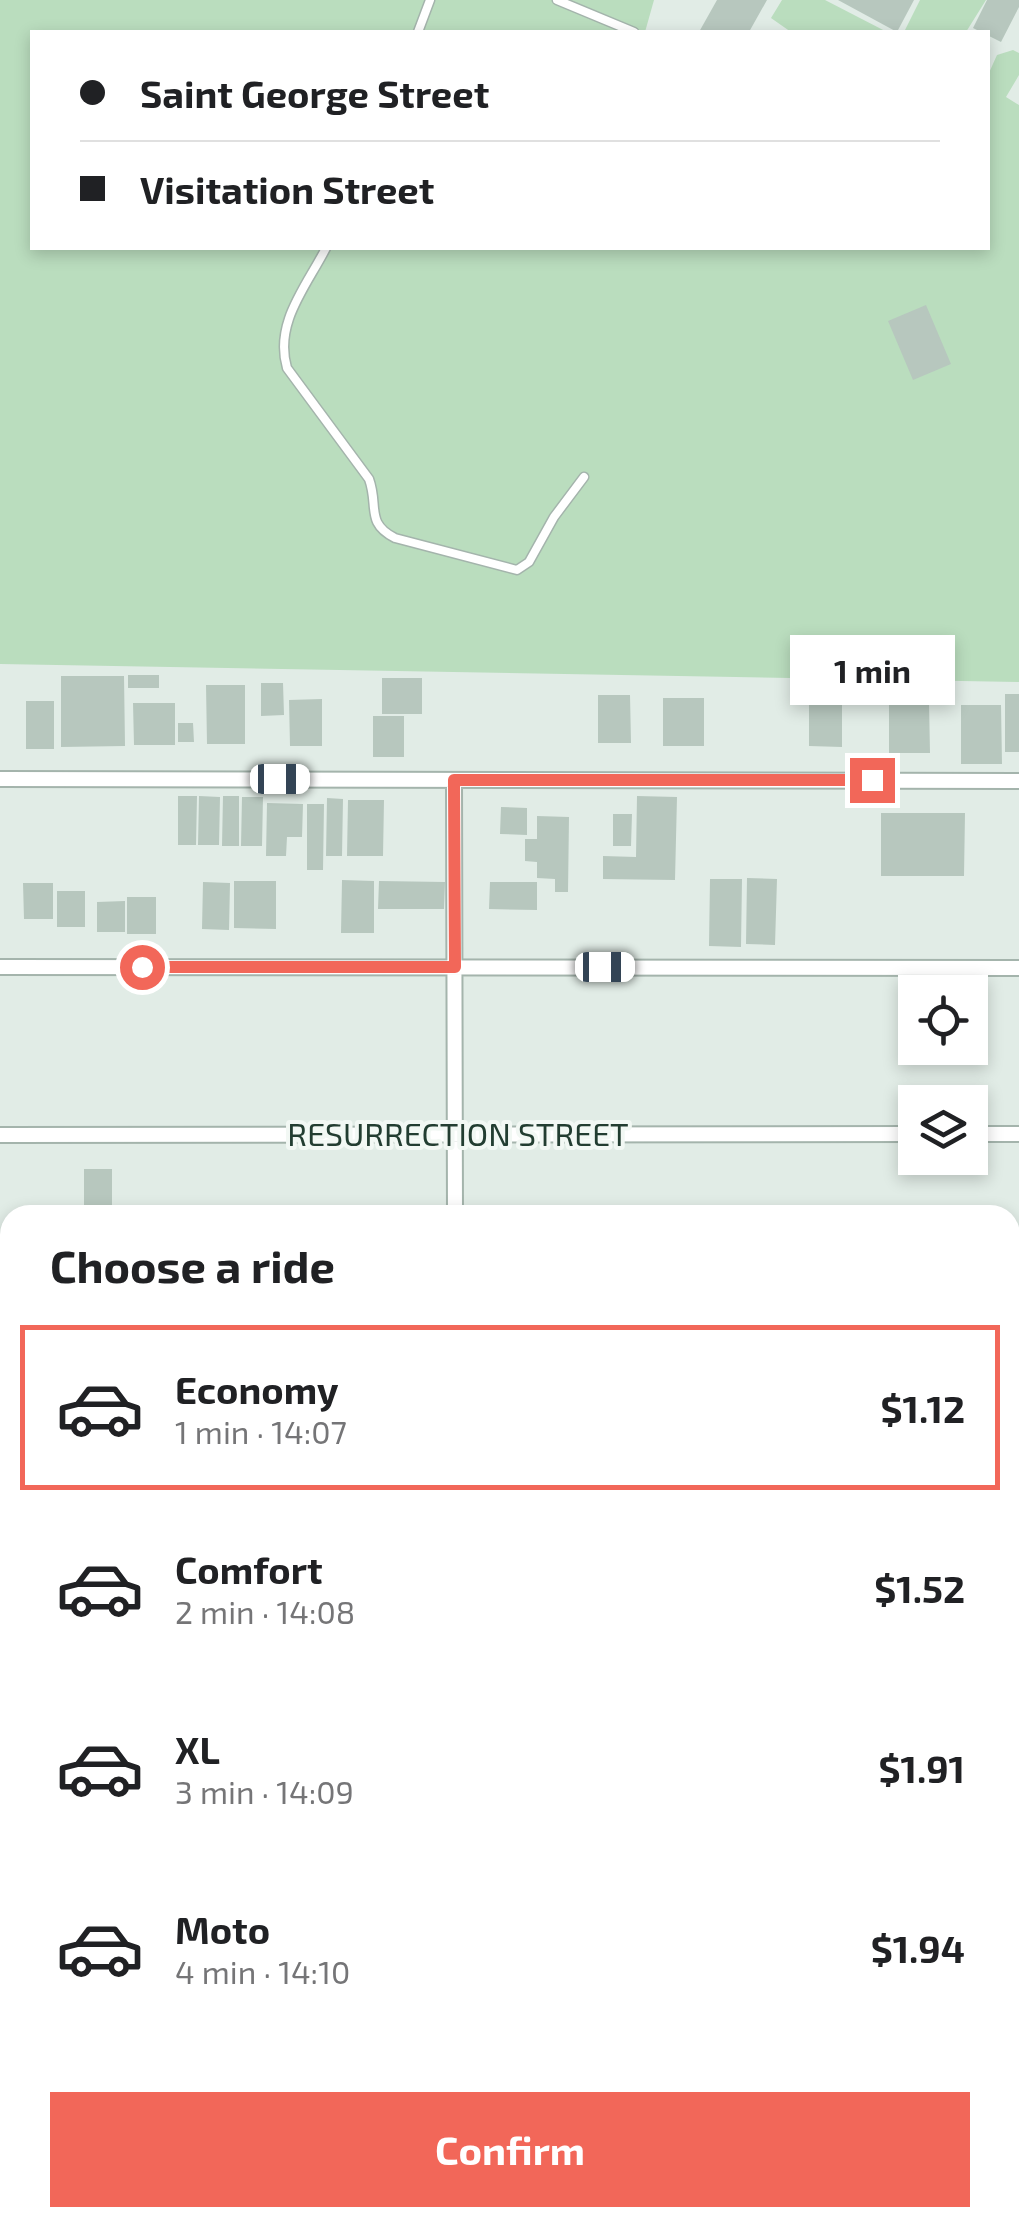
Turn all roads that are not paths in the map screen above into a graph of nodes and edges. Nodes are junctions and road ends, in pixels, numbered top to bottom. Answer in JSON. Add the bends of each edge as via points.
{"nodes":[{"id":1,"x":430,"y":0,"type":"edge"},
{"id":2,"x":557,"y":0,"type":"edge"},
{"id":3,"x":419,"y":30,"type":"edge"},
{"id":4,"x":629,"y":30,"type":"edge"},
{"id":5,"x":325,"y":250,"type":"edge"},
{"id":6,"x":584,"y":477,"type":"dead end"},
{"id":7,"x":0,"y":779,"type":"edge"},
{"id":8,"x":454,"y":780,"type":"junction"},
{"id":9,"x":1019,"y":780,"type":"edge"},
{"id":10,"x":0,"y":967,"type":"edge"},
{"id":11,"x":455,"y":967,"type":"junction"},
{"id":12,"x":1019,"y":968,"type":"edge"},
{"id":13,"x":898,"y":1134,"type":"edge"},
{"id":14,"x":988,"y":1134,"type":"edge"},
{"id":15,"x":1019,"y":1134,"type":"edge"},
{"id":16,"x":0,"y":1135,"type":"edge"},
{"id":17,"x":455,"y":1135,"type":"junction"},
{"id":18,"x":455,"y":1205,"type":"edge"}],
"edges":[{"from":1,"to":3,"type":"lane"},
{"from":2,"to":4,"type":"lane"},
{"from":5,"to":6,"type":"lane","via":[[283,330],[282,348],[287,368],[370,480],[381,531],[517,570],[529,562]]},
{"from":7,"to":8,"type":"street"},
{"from":8,"to":9,"type":"street"},
{"from":8,"to":11,"type":"street"},
{"from":10,"to":11,"type":"street"},
{"from":11,"to":12,"type":"street"},
{"from":11,"to":17,"type":"street"},
{"from":13,"to":17,"type":"street","name":"RESURRECTION STREET"},
{"from":14,"to":15,"type":"street"},
{"from":16,"to":17,"type":"street","name":"RESURRECTION STREET"},
{"from":17,"to":18,"type":"street"}]}
